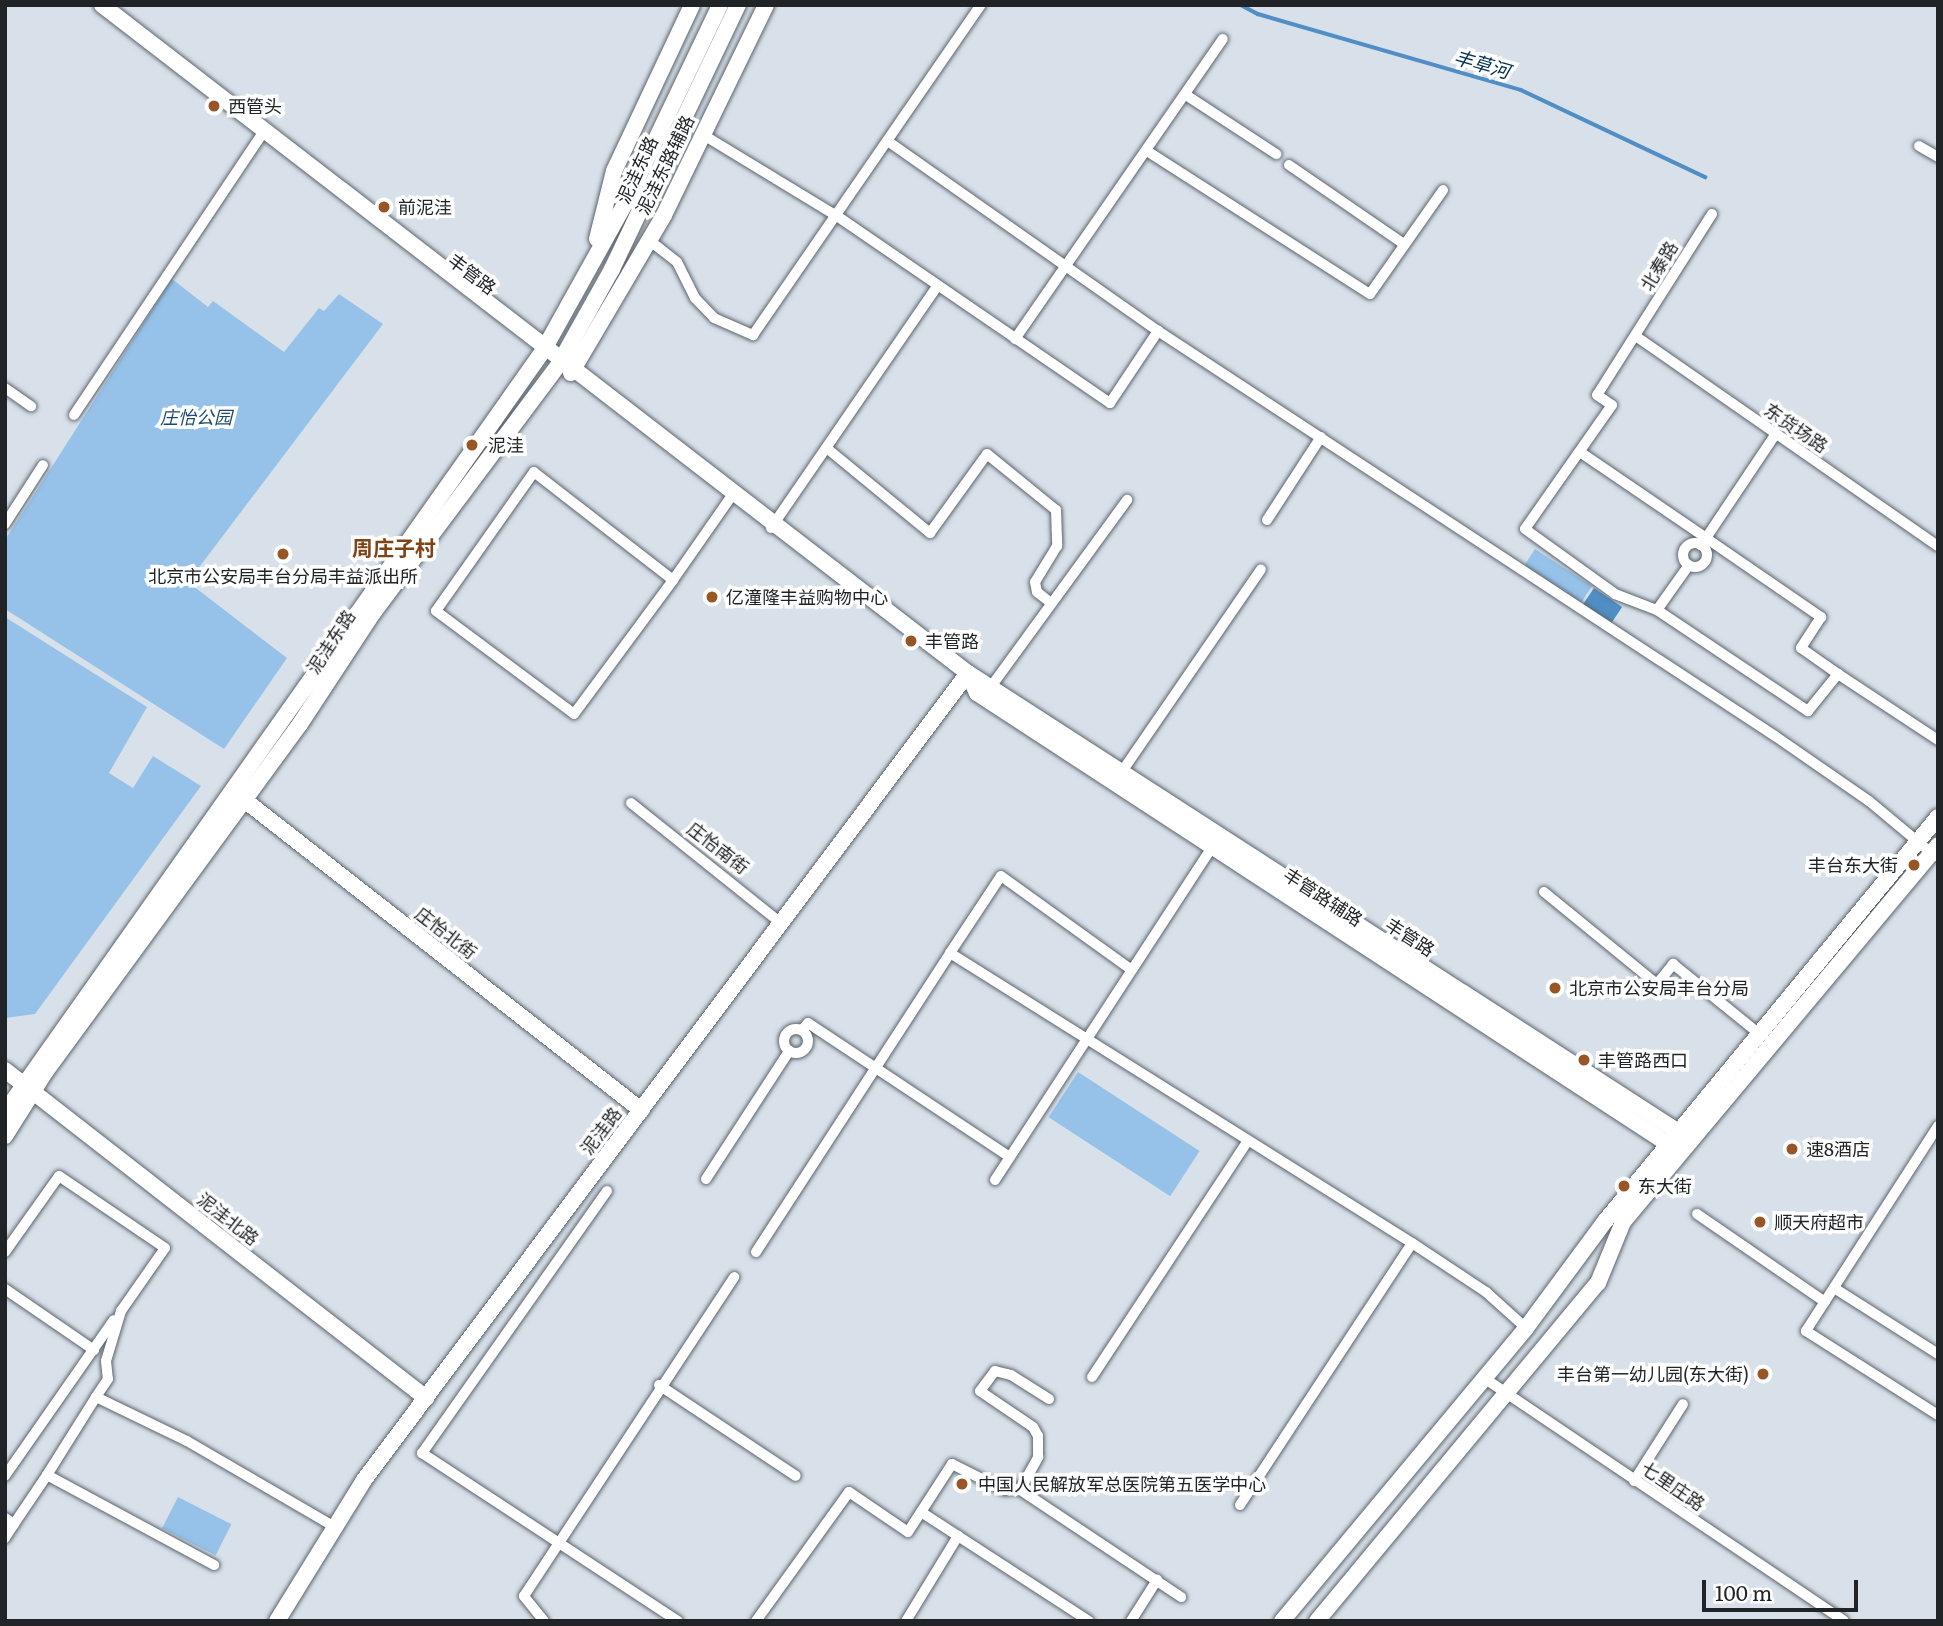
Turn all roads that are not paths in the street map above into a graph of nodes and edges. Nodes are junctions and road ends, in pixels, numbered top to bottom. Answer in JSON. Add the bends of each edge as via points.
{"nodes":[{"id":1,"x":88,"y":5,"type":"edge"},
{"id":2,"x":102,"y":5,"type":"edge"},
{"id":3,"x":692,"y":5,"type":"edge"},
{"id":4,"x":720,"y":5,"type":"edge"},
{"id":5,"x":738,"y":5,"type":"edge"},
{"id":6,"x":766,"y":5,"type":"edge"},
{"id":7,"x":981,"y":5,"type":"edge"},
{"id":8,"x":1223,"y":39,"type":"dead end"},
{"id":9,"x":1186,"y":95,"type":"junction"},
{"id":10,"x":702,"y":134,"type":"junction"},
{"id":11,"x":261,"y":136,"type":"junction"},
{"id":12,"x":889,"y":142,"type":"junction"},
{"id":13,"x":1919,"y":146,"type":"dead end"},
{"id":14,"x":1147,"y":151,"type":"junction"},
{"id":15,"x":1276,"y":154,"type":"dead end"},
{"id":16,"x":1938,"y":157,"type":"edge"},
{"id":17,"x":1289,"y":165,"type":"dead end"},
{"id":18,"x":1443,"y":190,"type":"dead end"},
{"id":19,"x":1712,"y":214,"type":"dead end"},
{"id":20,"x":837,"y":216,"type":"junction"},
{"id":21,"x":654,"y":244,"type":"dead end"},
{"id":22,"x":1404,"y":244,"type":"junction"},
{"id":23,"x":593,"y":254,"type":"junction"},
{"id":24,"x":1067,"y":268,"type":"junction"},
{"id":25,"x":936,"y":288,"type":"junction"},
{"id":26,"x":1158,"y":331,"type":"junction"},
{"id":27,"x":1637,"y":337,"type":"junction"},
{"id":28,"x":1015,"y":339,"type":"junction"},
{"id":29,"x":545,"y":349,"type":"junction"},
{"id":30,"x":567,"y":366,"type":"junction"},
{"id":31,"x":5,"y":388,"type":"edge"},
{"id":32,"x":31,"y":406,"type":"dead end"},
{"id":33,"x":74,"y":415,"type":"dead end"},
{"id":34,"x":1775,"y":435,"type":"junction"},
{"id":35,"x":1321,"y":437,"type":"junction"},
{"id":36,"x":830,"y":450,"type":"junction"},
{"id":37,"x":1580,"y":452,"type":"junction"},
{"id":38,"x":43,"y":465,"type":"dead end"},
{"id":39,"x":731,"y":498,"type":"junction"},
{"id":40,"x":1127,"y":500,"type":"dead end"},
{"id":41,"x":1267,"y":520,"type":"dead end"},
{"id":42,"x":5,"y":524,"type":"edge"},
{"id":43,"x":774,"y":526,"type":"junction"},
{"id":44,"x":1704,"y":542,"type":"junction"},
{"id":45,"x":1938,"y":546,"type":"edge"},
{"id":46,"x":1689,"y":565,"type":"junction"},
{"id":47,"x":1261,"y":569,"type":"dead end"},
{"id":48,"x":673,"y":580,"type":"junction"},
{"id":49,"x":1050,"y":602,"type":"junction"},
{"id":50,"x":1657,"y":610,"type":"junction"},
{"id":51,"x":968,"y":673,"type":"junction"},
{"id":52,"x":1838,"y":674,"type":"junction"},
{"id":53,"x":990,"y":688,"type":"junction"},
{"id":54,"x":1938,"y":740,"type":"edge"},
{"id":55,"x":1087,"y":767,"type":"junction"},
{"id":56,"x":1119,"y":771,"type":"junction"},
{"id":57,"x":235,"y":793,"type":"junction"},
{"id":58,"x":631,"y":803,"type":"dead end"},
{"id":59,"x":1938,"y":817,"type":"edge"},
{"id":60,"x":1917,"y":842,"type":"junction"},
{"id":61,"x":1212,"y":847,"type":"junction"},
{"id":62,"x":1936,"y":852,"type":"edge"},
{"id":63,"x":1544,"y":892,"type":"dead end"},
{"id":64,"x":781,"y":923,"type":"junction"},
{"id":65,"x":950,"y":953,"type":"junction"},
{"id":66,"x":1132,"y":970,"type":"junction"},
{"id":67,"x":1456,"y":989,"type":"junction"},
{"id":68,"x":1475,"y":1021,"type":"junction"},
{"id":69,"x":803,"y":1030,"type":"junction"},
{"id":70,"x":1758,"y":1032,"type":"junction"},
{"id":71,"x":1087,"y":1041,"type":"junction"},
{"id":72,"x":789,"y":1051,"type":"junction"},
{"id":73,"x":876,"y":1069,"type":"junction"},
{"id":74,"x":5,"y":1070,"type":"edge"},
{"id":75,"x":28,"y":1087,"type":"junction"},
{"id":76,"x":641,"y":1110,"type":"junction"},
{"id":77,"x":5,"y":1112,"type":"edge"},
{"id":78,"x":1938,"y":1126,"type":"edge"},
{"id":79,"x":5,"y":1136,"type":"edge"},
{"id":80,"x":1679,"y":1138,"type":"junction"},
{"id":81,"x":1247,"y":1142,"type":"junction"},
{"id":82,"x":1010,"y":1157,"type":"junction"},
{"id":83,"x":706,"y":1179,"type":"dead end"},
{"id":84,"x":996,"y":1180,"type":"dead end"},
{"id":85,"x":607,"y":1191,"type":"dead end"},
{"id":86,"x":1698,"y":1214,"type":"dead end"},
{"id":87,"x":1412,"y":1243,"type":"junction"},
{"id":88,"x":5,"y":1252,"type":"edge"},
{"id":89,"x":756,"y":1252,"type":"dead end"},
{"id":90,"x":1573,"y":1265,"type":"junction"},
{"id":91,"x":1601,"y":1276,"type":"junction"},
{"id":92,"x":734,"y":1277,"type":"dead end"},
{"id":93,"x":1834,"y":1288,"type":"junction"},
{"id":94,"x":5,"y":1289,"type":"edge"},
{"id":95,"x":1825,"y":1302,"type":"junction"},
{"id":96,"x":121,"y":1311,"type":"junction"},
{"id":97,"x":1527,"y":1328,"type":"junction"},
{"id":98,"x":94,"y":1350,"type":"junction"},
{"id":99,"x":1938,"y":1354,"type":"edge"},
{"id":100,"x":1092,"y":1377,"type":"dead end"},
{"id":101,"x":1484,"y":1378,"type":"junction"},
{"id":102,"x":659,"y":1385,"type":"junction"},
{"id":103,"x":1506,"y":1396,"type":"junction"},
{"id":104,"x":96,"y":1397,"type":"junction"},
{"id":105,"x":426,"y":1398,"type":"junction"},
{"id":106,"x":1049,"y":1399,"type":"dead end"},
{"id":107,"x":1683,"y":1404,"type":"dead end"},
{"id":108,"x":1938,"y":1415,"type":"edge"},
{"id":109,"x":47,"y":1475,"type":"junction"},
{"id":110,"x":5,"y":1476,"type":"edge"},
{"id":111,"x":796,"y":1476,"type":"dead end"},
{"id":112,"x":1634,"y":1481,"type":"junction"},
{"id":113,"x":1020,"y":1490,"type":"junction"},
{"id":114,"x":1240,"y":1505,"type":"dead end"},
{"id":115,"x":921,"y":1512,"type":"junction"},
{"id":116,"x":10,"y":1521,"type":"edge"},
{"id":117,"x":335,"y":1527,"type":"junction"},
{"id":118,"x":958,"y":1536,"type":"junction"},
{"id":119,"x":5,"y":1538,"type":"edge"},
{"id":120,"x":558,"y":1541,"type":"junction"},
{"id":121,"x":214,"y":1565,"type":"dead end"},
{"id":122,"x":1157,"y":1580,"type":"junction"},
{"id":123,"x":1181,"y":1597,"type":"dead end"},
{"id":124,"x":277,"y":1621,"type":"edge"},
{"id":125,"x":544,"y":1621,"type":"edge"},
{"id":126,"x":678,"y":1621,"type":"edge"},
{"id":127,"x":756,"y":1621,"type":"edge"},
{"id":128,"x":906,"y":1621,"type":"edge"},
{"id":129,"x":1089,"y":1621,"type":"edge"},
{"id":130,"x":1131,"y":1621,"type":"edge"},
{"id":131,"x":1282,"y":1621,"type":"edge"},
{"id":132,"x":1317,"y":1621,"type":"edge"},
{"id":133,"x":1844,"y":1621,"type":"edge"}],
"edges":[{"from":1,"to":11,"type":"main road","name":"丰管路"},
{"from":2,"to":29,"type":"main road","name":"丰管路"},
{"from":3,"to":23,"type":"main road","name":"泥洼东路辅路","via":[[614,171]]},
{"from":4,"to":23,"type":"main road","name":"泥洼东路","via":[[628,198]]},
{"from":5,"to":30,"type":"main road","name":"泥洼东路"},
{"from":6,"to":10,"type":"main road","name":"泥洼东路辅路"},
{"from":7,"to":12,"type":"street"},
{"from":8,"to":9,"type":"street"},
{"from":9,"to":14,"type":"street"},
{"from":9,"to":15,"type":"street"},
{"from":10,"to":20,"type":"street"},
{"from":10,"to":30,"type":"main road","name":"泥洼东路辅路","via":[[660,222]]},
{"from":11,"to":29,"type":"main road","name":"丰管路"},
{"from":11,"to":33,"type":"street"},
{"from":12,"to":20,"type":"street"},
{"from":12,"to":24,"type":"street"},
{"from":13,"to":16,"type":"street"},
{"from":14,"to":22,"type":"street","via":[[1370,294]]},
{"from":14,"to":24,"type":"street"},
{"from":17,"to":22,"type":"street"},
{"from":18,"to":22,"type":"street"},
{"from":19,"to":27,"type":"street","name":"北泰路"},
{"from":20,"to":21,"type":"street","via":[[753,335],[714,318],[695,298],[677,262]]},
{"from":20,"to":25,"type":"street","via":[[905,261]]},
{"from":23,"to":29,"type":"main road","name":"泥洼东路"},
{"from":24,"to":26,"type":"street"},
{"from":24,"to":28,"type":"street"},
{"from":25,"to":28,"type":"street"},
{"from":25,"to":36,"type":"street"},
{"from":26,"to":28,"type":"street","via":[[1110,403]]},
{"from":26,"to":35,"type":"street"},
{"from":27,"to":34,"type":"street","name":"东货场路"},
{"from":27,"to":37,"type":"street","name":"北泰路","via":[[1597,395],[1612,405]]},
{"from":29,"to":30,"type":"main road","name":"丰管路"},
{"from":29,"to":57,"type":"main road","name":"泥洼东路"},
{"from":30,"to":39,"type":"main road","name":"丰管路"},
{"from":30,"to":43,"type":"main road","name":"丰管路"},
{"from":30,"to":57,"type":"main road","name":"泥洼东路"},
{"from":31,"to":32,"type":"street"},
{"from":34,"to":44,"type":"street"},
{"from":34,"to":45,"type":"street","name":"东货场路"},
{"from":35,"to":41,"type":"street"},
{"from":35,"to":60,"type":"street","via":[[1775,736]]},
{"from":36,"to":43,"type":"street"},
{"from":36,"to":49,"type":"street","via":[[930,533],[987,454],[1056,510],[1057,546],[1035,582],[1037,592]]},
{"from":37,"to":44,"type":"street"},
{"from":37,"to":50,"type":"street","via":[[1525,529],[1615,594]]},
{"from":38,"to":42,"type":"street"},
{"from":39,"to":43,"type":"main road","name":"丰管路"},
{"from":39,"to":48,"type":"street"},
{"from":40,"to":49,"type":"street"},
{"from":43,"to":51,"type":"main road","name":"丰管路"},
{"from":44,"to":46,"type":"street","via":[[1704,563]]},
{"from":44,"to":46,"type":"street","via":[[1685,550]]},
{"from":44,"to":52,"type":"street","via":[[1821,617],[1801,648]]},
{"from":46,"to":50,"type":"street"},
{"from":47,"to":56,"type":"street"},
{"from":48,"to":48,"type":"street","via":[[574,714],[436,611],[534,472]]},
{"from":49,"to":53,"type":"street"},
{"from":50,"to":52,"type":"street","via":[[1808,711]]},
{"from":51,"to":53,"type":"main road","name":"丰管路"},
{"from":51,"to":55,"type":"main road","name":"丰管路辅路","via":[[977,693]]},
{"from":51,"to":64,"type":"main road","name":"泥洼路"},
{"from":52,"to":54,"type":"street"},
{"from":53,"to":56,"type":"main road","name":"丰管路"},
{"from":55,"to":56,"type":"main road"},
{"from":55,"to":61,"type":"main road","name":"丰管路辅路"},
{"from":56,"to":67,"type":"main road","name":"丰管路"},
{"from":57,"to":75,"type":"main road","name":"泥洼东路"},
{"from":57,"to":76,"type":"main road","name":"庄怡北街"},
{"from":58,"to":64,"type":"street","name":"庄怡南街"},
{"from":59,"to":60,"type":"main road"},
{"from":60,"to":62,"type":"street"},
{"from":60,"to":70,"type":"main road"},
{"from":61,"to":66,"type":"street"},
{"from":61,"to":68,"type":"main road","name":"丰管路辅路"},
{"from":62,"to":80,"type":"main road"},
{"from":63,"to":70,"type":"street","via":[[1657,984],[1673,964]]},
{"from":64,"to":76,"type":"main road","name":"泥洼路"},
{"from":65,"to":66,"type":"street","via":[[1001,876]]},
{"from":65,"to":71,"type":"street"},
{"from":65,"to":73,"type":"street"},
{"from":66,"to":71,"type":"street"},
{"from":67,"to":68,"type":"main road"},
{"from":67,"to":80,"type":"main road","name":"丰管路"},
{"from":68,"to":80,"type":"main road","name":"丰管路辅路"},
{"from":69,"to":72,"type":"street","via":[[786,1034]]},
{"from":69,"to":72,"type":"street","via":[[808,1038],[806,1049]]},
{"from":69,"to":73,"type":"street","via":[[808,1023]]},
{"from":70,"to":80,"type":"main road"},
{"from":71,"to":81,"type":"street"},
{"from":71,"to":82,"type":"street"},
{"from":72,"to":83,"type":"street"},
{"from":73,"to":82,"type":"street"},
{"from":73,"to":89,"type":"street"},
{"from":74,"to":75,"type":"main road","name":"泥洼北路"},
{"from":75,"to":77,"type":"main road","name":"泥洼东路"},
{"from":75,"to":79,"type":"main road","name":"泥洼东路"},
{"from":75,"to":105,"type":"main road","name":"泥洼北路"},
{"from":76,"to":105,"type":"main road","name":"泥洼路"},
{"from":78,"to":93,"type":"street"},
{"from":80,"to":90,"type":"main road"},
{"from":80,"to":91,"type":"main road","via":[[1623,1222]]},
{"from":81,"to":87,"type":"street"},
{"from":81,"to":100,"type":"street"},
{"from":82,"to":84,"type":"street"},
{"from":85,"to":120,"type":"street","via":[[422,1453]]},
{"from":86,"to":95,"type":"street"},
{"from":87,"to":97,"type":"street","via":[[1486,1292]]},
{"from":87,"to":114,"type":"street"},
{"from":88,"to":96,"type":"street","via":[[59,1177],[165,1248]]},
{"from":90,"to":91,"type":"main road","via":[[1590,1263]]},
{"from":90,"to":97,"type":"main road"},
{"from":91,"to":103,"type":"main road"},
{"from":92,"to":102,"type":"street"},
{"from":93,"to":95,"type":"street"},
{"from":93,"to":99,"type":"street"},
{"from":94,"to":98,"type":"street"},
{"from":95,"to":108,"type":"street","via":[[1806,1331]]},
{"from":96,"to":98,"type":"street"},
{"from":96,"to":104,"type":"street","via":[[106,1361],[108,1379]]},
{"from":97,"to":101,"type":"main road"},
{"from":98,"to":110,"type":"street"},
{"from":101,"to":103,"type":"street","name":"七里庄路"},
{"from":101,"to":131,"type":"main road"},
{"from":102,"to":111,"type":"street"},
{"from":102,"to":120,"type":"street"},
{"from":103,"to":112,"type":"street","name":"七里庄路"},
{"from":103,"to":132,"type":"main road"},
{"from":104,"to":109,"type":"street"},
{"from":104,"to":117,"type":"street","via":[[187,1441]]},
{"from":105,"to":117,"type":"main road","name":"泥洼路"},
{"from":106,"to":113,"type":"street","via":[[1011,1375],[995,1371],[980,1391],[1033,1427],[1038,1436],[1038,1457]]},
{"from":107,"to":112,"type":"street"},
{"from":109,"to":116,"type":"street"},
{"from":109,"to":121,"type":"street"},
{"from":112,"to":133,"type":"street","name":"七里庄路"},
{"from":113,"to":115,"type":"street","via":[[1004,1490],[953,1464]]},
{"from":113,"to":122,"type":"street"},
{"from":115,"to":118,"type":"street"},
{"from":115,"to":127,"type":"street","via":[[908,1532],[849,1492]]},
{"from":116,"to":119,"type":"street"},
{"from":117,"to":124,"type":"main road","name":"泥洼路"},
{"from":118,"to":128,"type":"street"},
{"from":118,"to":129,"type":"street"},
{"from":120,"to":125,"type":"street","via":[[524,1596]]},
{"from":120,"to":126,"type":"street"},
{"from":122,"to":123,"type":"street"},
{"from":122,"to":130,"type":"street"}]}
